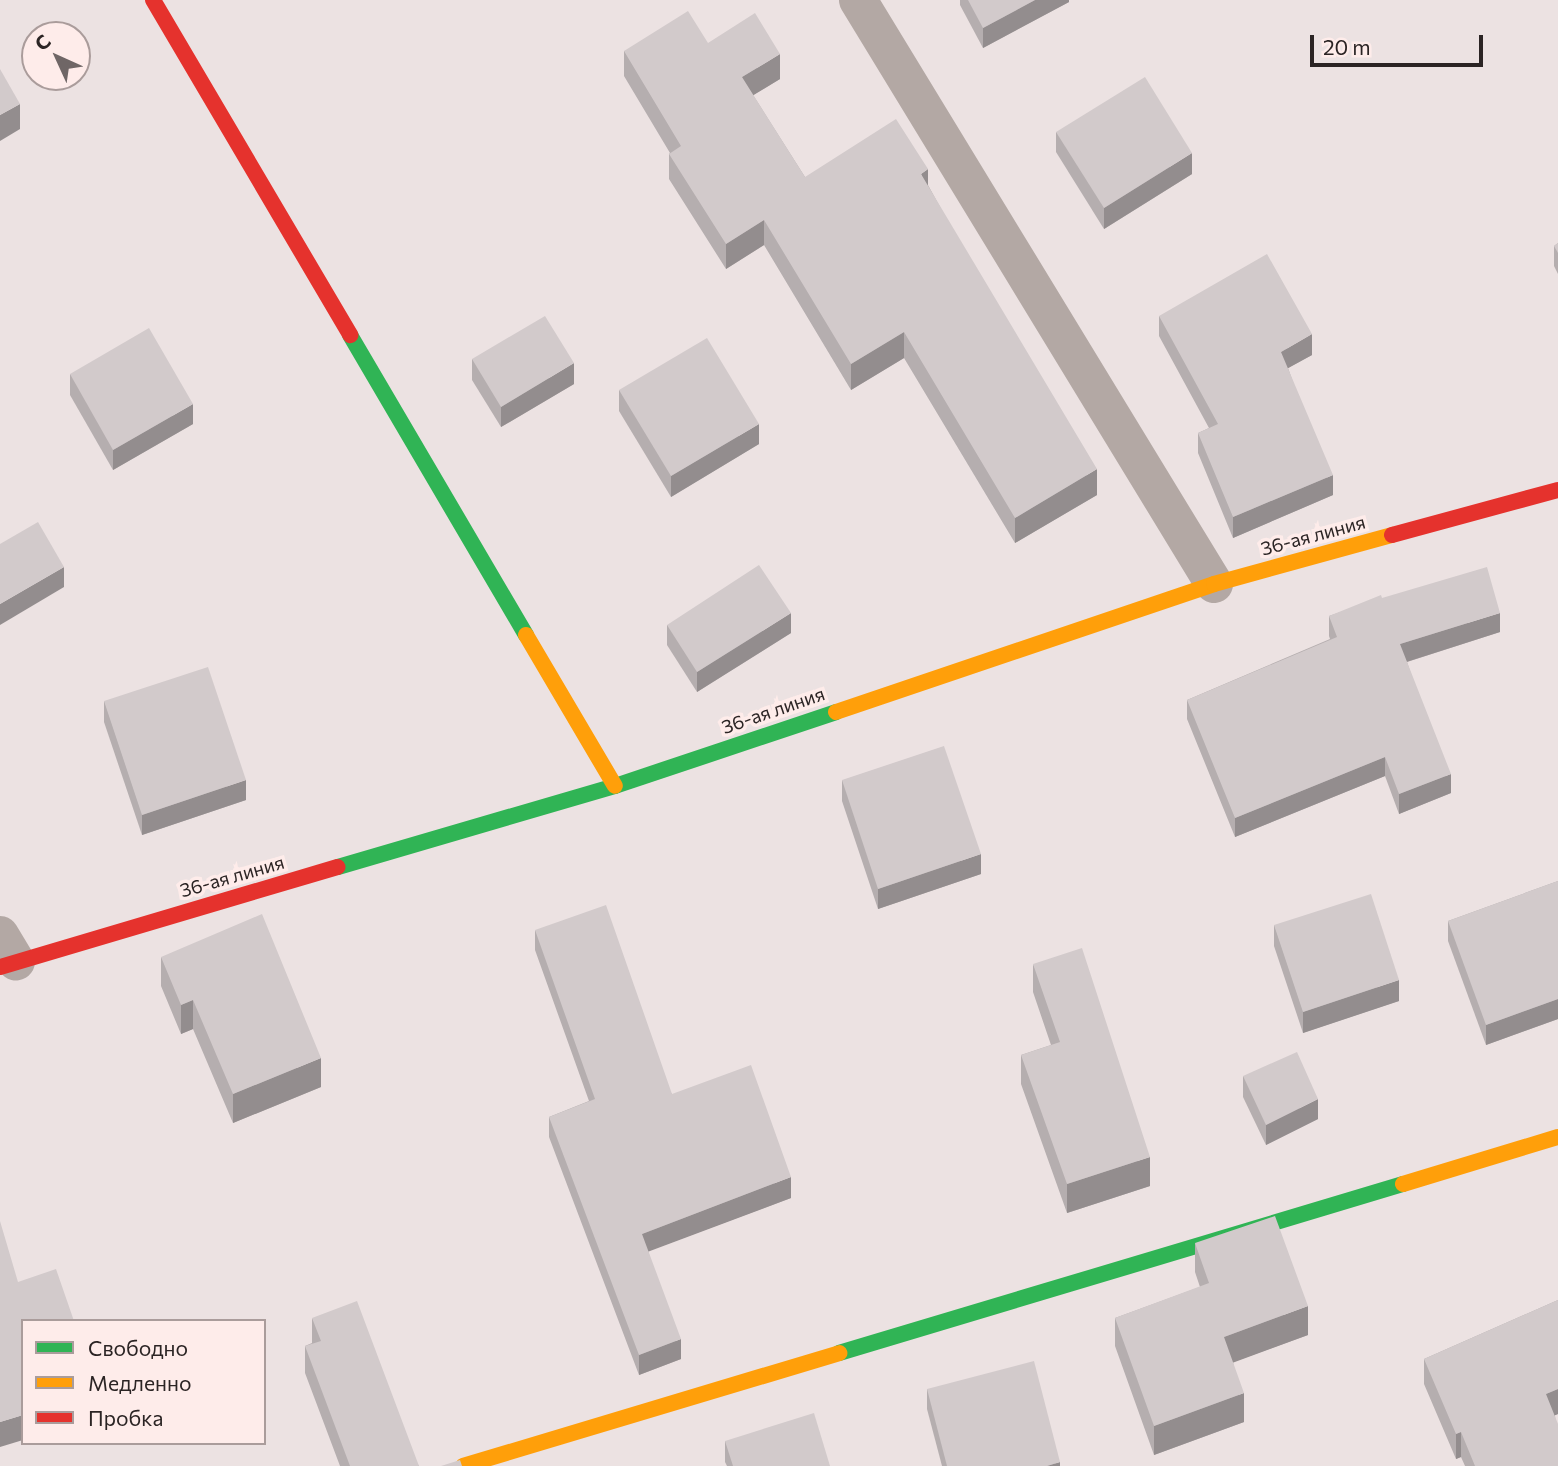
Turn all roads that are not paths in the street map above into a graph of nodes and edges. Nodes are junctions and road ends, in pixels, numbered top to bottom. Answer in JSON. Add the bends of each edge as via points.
{"nodes":[{"id":1,"x":153,"y":0,"type":"edge"},
{"id":2,"x":858,"y":0,"type":"edge"},
{"id":3,"x":1558,"y":490,"type":"edge"},
{"id":4,"x":1214,"y":584,"type":"junction"},
{"id":5,"x":615,"y":786,"type":"junction"},
{"id":6,"x":5,"y":954,"type":"edge"},
{"id":7,"x":1558,"y":1137,"type":"edge"},
{"id":8,"x":463,"y":1466,"type":"edge"}],
"edges":[{"from":1,"to":5,"type":"street"},
{"from":2,"to":4,"type":"street"},
{"from":3,"to":4,"type":"street","name":"36-ая линия"},
{"from":4,"to":5,"type":"street","name":"36-ая линия"},
{"from":5,"to":6,"type":"street","name":"36-ая линия"},
{"from":7,"to":8,"type":"street"}]}
